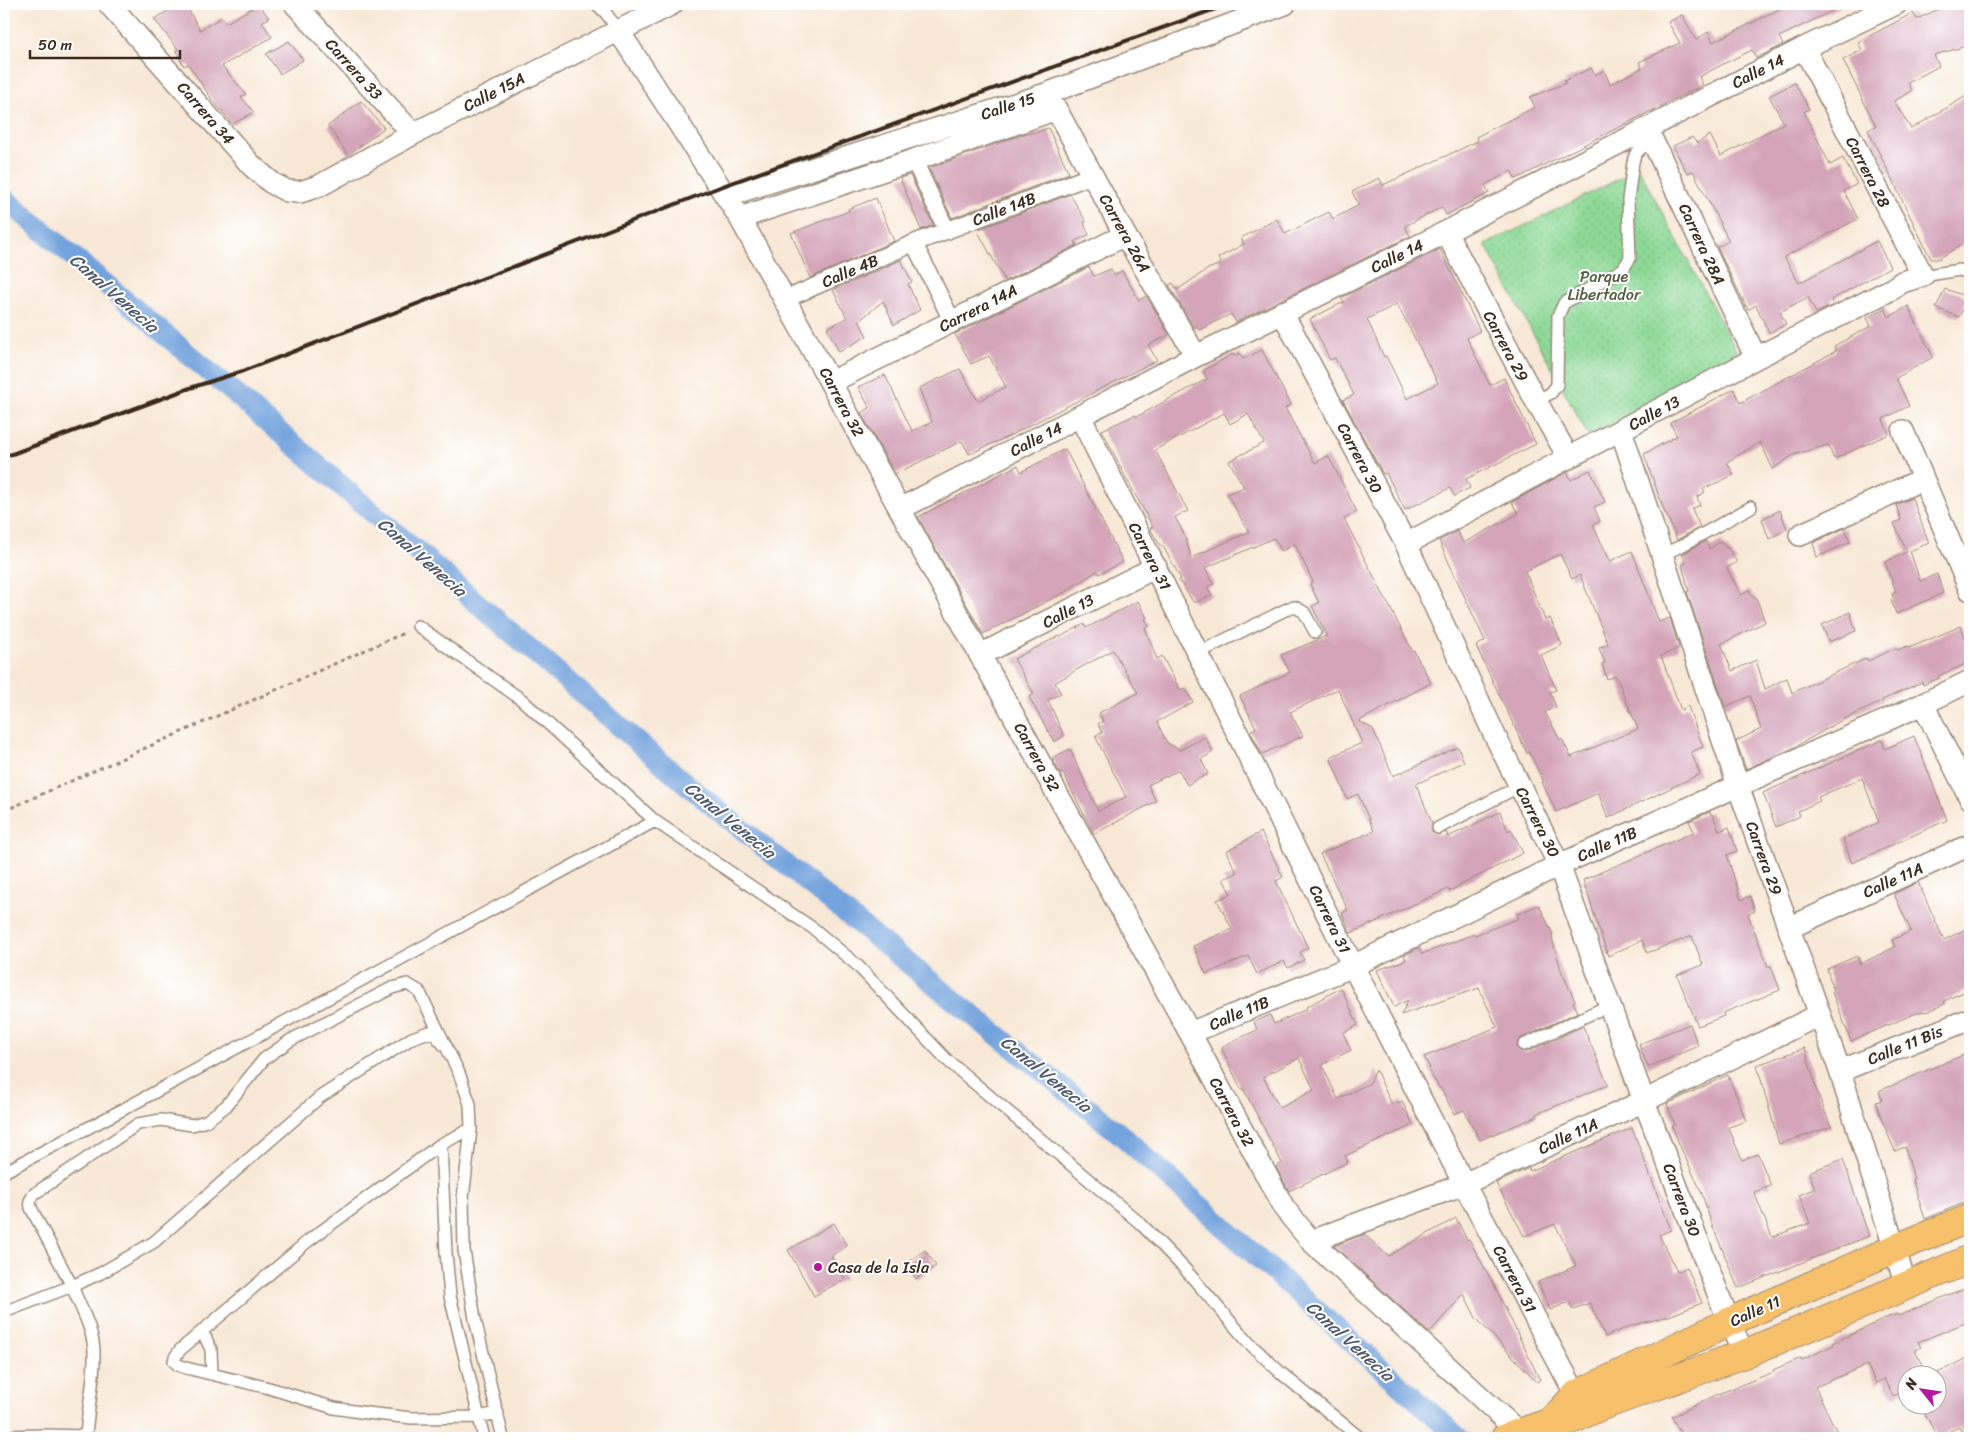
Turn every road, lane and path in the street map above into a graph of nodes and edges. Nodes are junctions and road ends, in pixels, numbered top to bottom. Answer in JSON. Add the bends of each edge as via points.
{"nodes":[{"id":1,"x":109,"y":4,"type":"edge"},
{"id":2,"x":295,"y":4,"type":"edge"},
{"id":3,"x":596,"y":4,"type":"edge"},
{"id":4,"x":672,"y":4,"type":"edge"},
{"id":5,"x":1285,"y":4,"type":"edge"},
{"id":6,"x":1896,"y":4,"type":"edge"},
{"id":7,"x":618,"y":30,"type":"junction"},
{"id":8,"x":1804,"y":48,"type":"junction"},
{"id":9,"x":1056,"y":109,"type":"joint"},
{"id":10,"x":413,"y":134,"type":"junction"},
{"id":11,"x":1650,"y":136,"type":"junction"},
{"id":12,"x":914,"y":160,"type":"junction"},
{"id":13,"x":1093,"y":175,"type":"junction"},
{"id":14,"x":319,"y":186,"type":"joint"},
{"id":15,"x":726,"y":196,"type":"junction"},
{"id":16,"x":740,"y":218,"type":"junction"},
{"id":17,"x":946,"y":231,"type":"junction"},
{"id":18,"x":1446,"y":232,"type":"junction"},
{"id":19,"x":1125,"y":235,"type":"junction"},
{"id":20,"x":914,"y":244,"type":"junction"},
{"id":21,"x":1970,"y":273,"type":"edge"},
{"id":22,"x":1923,"y":276,"type":"junction"},
{"id":23,"x":786,"y":299,"type":"junction"},
{"id":24,"x":1282,"y":312,"type":"junction"},
{"id":25,"x":952,"y":321,"type":"junction"},
{"id":26,"x":1196,"y":356,"type":"junction"},
{"id":27,"x":1756,"y":358,"type":"junction"},
{"id":28,"x":831,"y":382,"type":"junction"},
{"id":29,"x":1536,"y":402,"type":"junction"},
{"id":30,"x":1080,"y":416,"type":"junction"},
{"id":31,"x":1621,"y":430,"type":"junction"},
{"id":32,"x":1903,"y":431,"type":"dead end"},
{"id":33,"x":1569,"y":458,"type":"junction"},
{"id":34,"x":1923,"y":479,"type":"junction"},
{"id":35,"x":1751,"y":507,"type":"dead end"},
{"id":36,"x":900,"y":509,"type":"junction"},
{"id":37,"x":1800,"y":535,"type":"dead end"},
{"id":38,"x":1406,"y":544,"type":"junction"},
{"id":39,"x":1662,"y":556,"type":"junction"},
{"id":40,"x":1156,"y":567,"type":"junction"},
{"id":41,"x":1970,"y":590,"type":"edge"},
{"id":42,"x":418,"y":626,"type":"joint"},
{"id":43,"x":1315,"y":632,"type":"dead end"},
{"id":44,"x":1198,"y":653,"type":"junction"},
{"id":45,"x":980,"y":655,"type":"junction"},
{"id":46,"x":1970,"y":681,"type":"edge"},
{"id":47,"x":1923,"y":704,"type":"junction"},
{"id":48,"x":1520,"y":786,"type":"junction"},
{"id":49,"x":1738,"y":786,"type":"junction"},
{"id":50,"x":1970,"y":798,"type":"edge"},
{"id":51,"x":4,"y":811,"type":"edge"},
{"id":52,"x":655,"y":821,"type":"junction"},
{"id":53,"x":1438,"y":828,"type":"dead end"},
{"id":54,"x":1970,"y":846,"type":"edge"},
{"id":55,"x":1559,"y":865,"type":"junction"},
{"id":56,"x":1789,"y":928,"type":"junction"},
{"id":57,"x":1353,"y":966,"type":"junction"},
{"id":58,"x":1610,"y":1006,"type":"junction"},
{"id":59,"x":1819,"y":1015,"type":"junction"},
{"id":60,"x":1970,"y":1019,"type":"edge"},
{"id":61,"x":1190,"y":1033,"type":"junction"},
{"id":62,"x":1524,"y":1045,"type":"dead end"},
{"id":63,"x":445,"y":1046,"type":"junction"},
{"id":64,"x":1840,"y":1071,"type":"junction"},
{"id":65,"x":1644,"y":1101,"type":"junction"},
{"id":66,"x":471,"y":1129,"type":"junction"},
{"id":67,"x":441,"y":1144,"type":"junction"},
{"id":68,"x":4,"y":1172,"type":"edge"},
{"id":69,"x":1464,"y":1184,"type":"junction"},
{"id":70,"x":1970,"y":1218,"type":"edge"},
{"id":71,"x":1311,"y":1242,"type":"junction"},
{"id":72,"x":1894,"y":1249,"type":"junction"},
{"id":73,"x":1970,"y":1259,"type":"edge"},
{"id":74,"x":72,"y":1286,"type":"junction"},
{"id":75,"x":1906,"y":1286,"type":"junction"},
{"id":76,"x":4,"y":1312,"type":"edge"},
{"id":77,"x":1730,"y":1322,"type":"junction"},
{"id":78,"x":202,"y":1331,"type":"junction"},
{"id":79,"x":1744,"y":1354,"type":"junction"},
{"id":80,"x":212,"y":1374,"type":"junction"},
{"id":81,"x":1588,"y":1401,"type":"junction"},
{"id":82,"x":498,"y":1413,"type":"junction"},
{"id":83,"x":479,"y":1417,"type":"junction"},
{"id":84,"x":4,"y":1436,"type":"edge"},
{"id":85,"x":1516,"y":1436,"type":"edge"},
{"id":86,"x":86,"y":1437,"type":"edge"},
{"id":87,"x":484,"y":1438,"type":"edge"},
{"id":88,"x":503,"y":1438,"type":"edge"},
{"id":89,"x":1360,"y":1438,"type":"edge"}],
"edges":[{"from":1,"to":14,"type":"street","name":"Carrera 34","via":[[252,166],[287,191],[300,192]]},
{"from":2,"to":10,"type":"street","name":"Carrera 33"},
{"from":3,"to":7,"type":"lane"},
{"from":4,"to":7,"type":"street","name":"Calle 15A"},
{"from":5,"to":15,"type":"street","name":"Calle 15","via":[[1046,94]]},
{"from":6,"to":8,"type":"street","name":"Calle 14"},
{"from":7,"to":10,"type":"street","name":"Calle 15A"},
{"from":7,"to":15,"type":"street","name":"Carrera 32"},
{"from":8,"to":11,"type":"street","name":"Calle 14"},
{"from":8,"to":22,"type":"street","name":"Carrera 28"},
{"from":9,"to":12,"type":"street","name":"Calle 15"},
{"from":9,"to":13,"type":"street","name":"Carrera 26A"},
{"from":10,"to":14,"type":"street","name":"Calle 15A"},
{"from":11,"to":18,"type":"street","name":"Calle 14"},
{"from":11,"to":27,"type":"street","name":"Carrera 28A"},
{"from":11,"to":29,"type":"lane","via":[[1633,162],[1628,200],[1628,264],[1560,308],[1557,385],[1552,393]]},
{"from":12,"to":16,"type":"street","name":"Calle 15"},
{"from":12,"to":17,"type":"street"},
{"from":13,"to":17,"type":"street","name":"Calle 14B"},
{"from":13,"to":19,"type":"street","name":"Carrera 26A"},
{"from":15,"to":16,"type":"street","name":"Carrera 32"},
{"from":16,"to":23,"type":"street","name":"Carrera 32"},
{"from":17,"to":20,"type":"street","name":"Calle 14B"},
{"from":18,"to":24,"type":"street","name":"Calle 14"},
{"from":18,"to":29,"type":"street","name":"Carrera 29"},
{"from":19,"to":25,"type":"street","name":"Carrera 14A"},
{"from":19,"to":26,"type":"street","name":"Carrera 26A"},
{"from":20,"to":23,"type":"street","name":"Calle 4B"},
{"from":20,"to":25,"type":"street"},
{"from":21,"to":22,"type":"lane","via":[[1959,270]]},
{"from":22,"to":27,"type":"street","name":"Calle 13","via":[[1902,282]]},
{"from":23,"to":28,"type":"street","name":"Carrera 32"},
{"from":24,"to":26,"type":"street","name":"Calle 14"},
{"from":24,"to":38,"type":"street","name":"Carrera 30"},
{"from":25,"to":28,"type":"street","name":"Carrera 14A"},
{"from":26,"to":30,"type":"street","name":"Calle 14"},
{"from":27,"to":31,"type":"street","name":"Calle 13"},
{"from":28,"to":36,"type":"street","name":"Carrera 32"},
{"from":29,"to":33,"type":"street","name":"Carrera 29"},
{"from":30,"to":36,"type":"street","name":"Calle 14"},
{"from":30,"to":40,"type":"street","name":"Carrera 31"},
{"from":31,"to":33,"type":"street","name":"Calle 13"},
{"from":31,"to":39,"type":"street","name":"Carrera 29"},
{"from":32,"to":34,"type":"street"},
{"from":33,"to":38,"type":"street","name":"Calle 13"},
{"from":34,"to":37,"type":"street"},
{"from":34,"to":41,"type":"street"},
{"from":35,"to":39,"type":"lane"},
{"from":36,"to":45,"type":"street","name":"Carrera 32"},
{"from":38,"to":48,"type":"street","name":"Carrera 30"},
{"from":39,"to":49,"type":"street","name":"Carrera 29"},
{"from":40,"to":44,"type":"street","name":"Carrera 31"},
{"from":40,"to":45,"type":"street","name":"Calle 13"},
{"from":42,"to":51,"type":"path"},
{"from":42,"to":52,"type":"lane","via":[[522,700]]},
{"from":43,"to":44,"type":"lane","via":[[1304,612],[1295,607],[1289,608]]},
{"from":44,"to":57,"type":"street","name":"Carrera 31"},
{"from":45,"to":61,"type":"street","name":"Carrera 32"},
{"from":46,"to":47,"type":"street","name":"Calle 11B"},
{"from":47,"to":49,"type":"street","name":"Calle 11B"},
{"from":47,"to":50,"type":"street"},
{"from":48,"to":53,"type":"lane"},
{"from":48,"to":55,"type":"street","name":"Carrera 30"},
{"from":49,"to":55,"type":"street","name":"Calle 11B"},
{"from":49,"to":56,"type":"street","name":"Carrera 29"},
{"from":52,"to":68,"type":"lane"},
{"from":52,"to":89,"type":"lane","via":[[814,929],[857,965],[947,1060],[1141,1224],[1184,1268],[1249,1344]]},
{"from":54,"to":56,"type":"street","name":"Calle 11A"},
{"from":55,"to":57,"type":"street","name":"Calle 11B"},
{"from":55,"to":58,"type":"street","name":"Carrera 30"},
{"from":56,"to":59,"type":"street","name":"Carrera 29"},
{"from":57,"to":61,"type":"street","name":"Calle 11B"},
{"from":57,"to":69,"type":"street","name":"Carrera 31"},
{"from":58,"to":62,"type":"lane"},
{"from":58,"to":65,"type":"street","name":"Carrera 30"},
{"from":59,"to":64,"type":"street","name":"Carrera 29"},
{"from":59,"to":65,"type":"street","name":"Calle 11A"},
{"from":60,"to":64,"type":"street","name":"Calle 11 Bis"},
{"from":61,"to":71,"type":"street","name":"Carrera 32","via":[[1284,1208]]},
{"from":63,"to":66,"type":"lane","via":[[470,1104]]},
{"from":63,"to":74,"type":"lane","via":[[429,1032],[412,1038],[320,1097],[154,1242]]},
{"from":63,"to":74,"type":"lane","via":[[419,991],[406,984],[392,988],[291,1040],[264,1059],[226,1106],[206,1121],[192,1125],[161,1120],[138,1124],[116,1137],[34,1194],[30,1201]]},
{"from":64,"to":72,"type":"street","name":"Carrera 29"},
{"from":65,"to":69,"type":"street","name":"Calle 11A"},
{"from":65,"to":77,"type":"street","name":"Carrera 30"},
{"from":66,"to":67,"type":"lane"},
{"from":66,"to":82,"type":"lane","via":[[463,1198],[464,1250],[475,1319]]},
{"from":67,"to":78,"type":"lane","via":[[308,1241]]},
{"from":67,"to":83,"type":"lane","via":[[450,1296]]},
{"from":69,"to":71,"type":"street","name":"Calle 11A"},
{"from":69,"to":81,"type":"street","name":"Carrera 31"},
{"from":70,"to":72,"type":"main road","name":"Calle 11"},
{"from":71,"to":85,"type":"street","name":"Carrera 32"},
{"from":72,"to":75,"type":"street","name":"Carrera 29"},
{"from":72,"to":77,"type":"main road","name":"Calle 11"},
{"from":73,"to":75,"type":"main road","name":"Calle 11"},
{"from":74,"to":76,"type":"lane"},
{"from":74,"to":86,"type":"lane","via":[[89,1327],[94,1351]]},
{"from":75,"to":79,"type":"main road","name":"Calle 11"},
{"from":77,"to":79,"type":"street","name":"Carrera 30"},
{"from":77,"to":81,"type":"main road","name":"Calle 11"},
{"from":78,"to":80,"type":"lane","via":[[211,1349]]},
{"from":78,"to":80,"type":"lane","via":[[180,1350],[174,1361],[186,1368]]},
{"from":79,"to":81,"type":"main road","name":"Calle 11"},
{"from":80,"to":83,"type":"lane","via":[[342,1410],[412,1418]]},
{"from":81,"to":85,"type":"main road","name":"Calle 11","via":[[1567,1422],[1551,1422]]},
{"from":82,"to":83,"type":"lane"},
{"from":82,"to":88,"type":"lane"},
{"from":83,"to":87,"type":"lane"},
{"from":84,"to":86,"type":"lane"}]}
